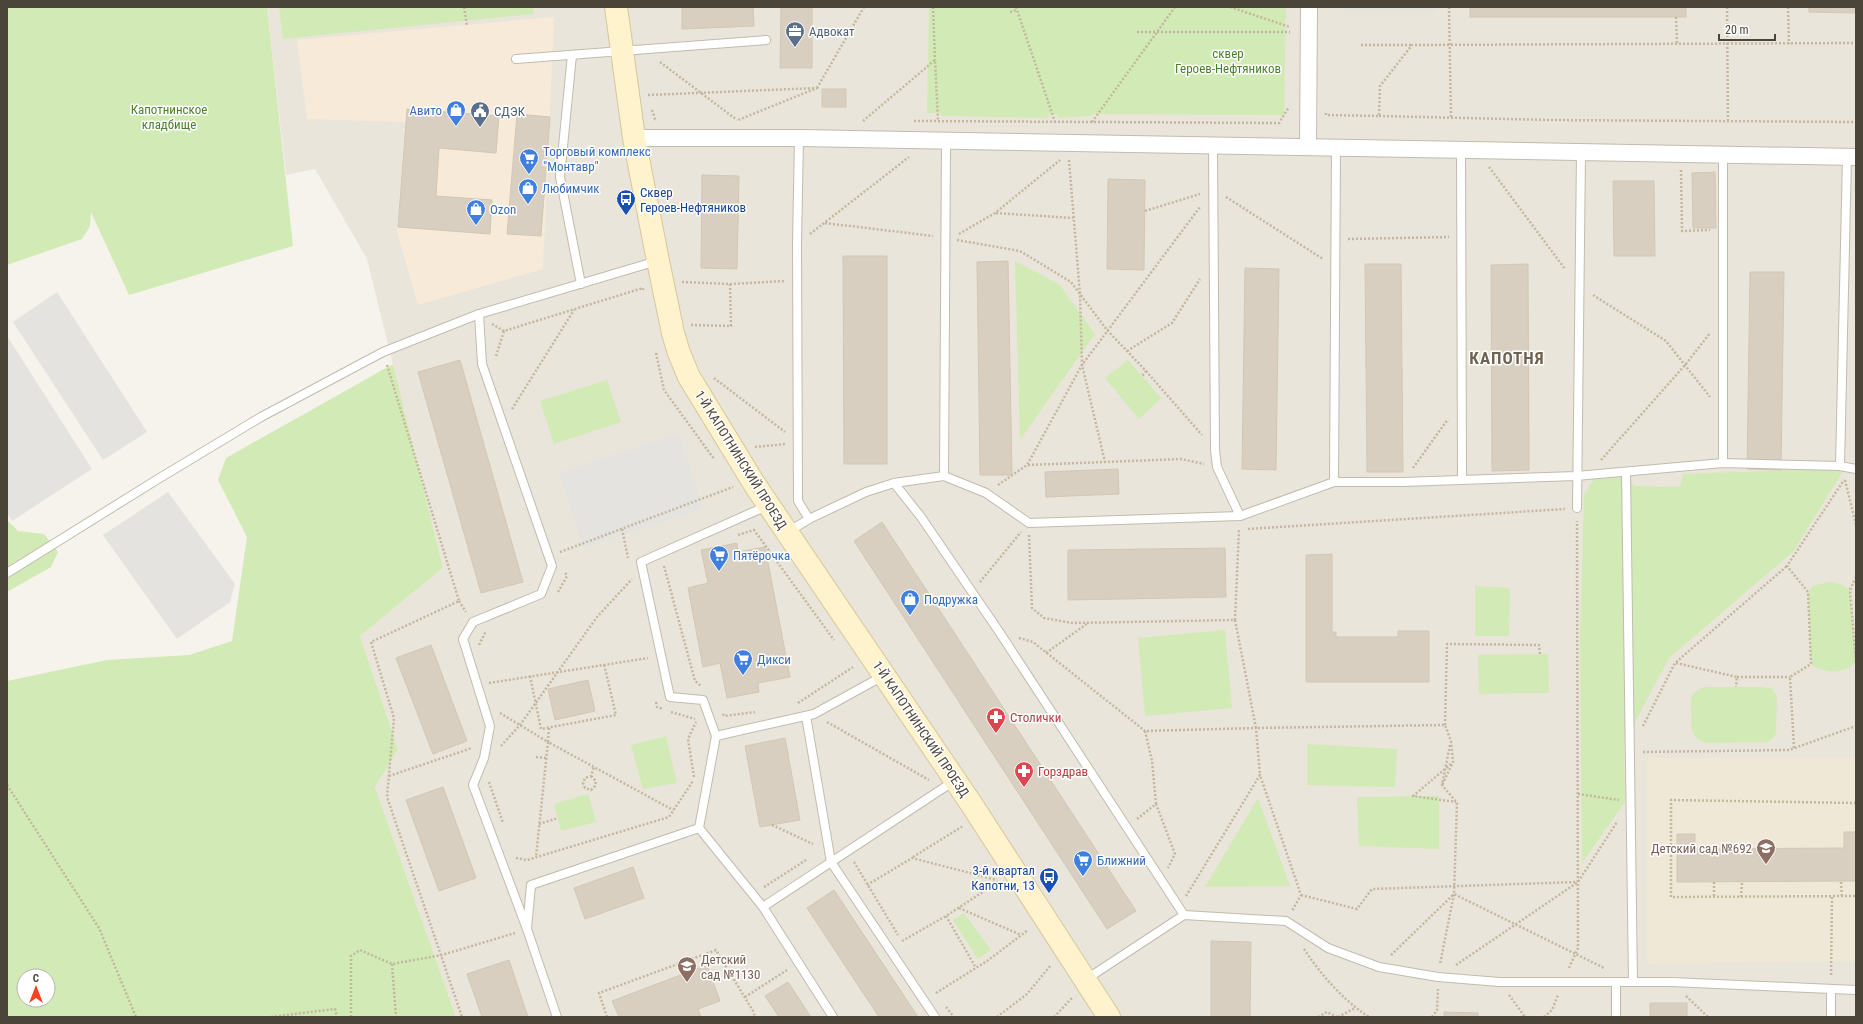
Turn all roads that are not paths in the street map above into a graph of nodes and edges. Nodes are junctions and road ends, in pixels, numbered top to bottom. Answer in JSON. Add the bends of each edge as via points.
{"nodes":[{"id":1,"x":616,"y":7,"type":"edge"},
{"id":2,"x":1309,"y":7,"type":"edge"},
{"id":3,"x":766,"y":40,"type":"dead end"},
{"id":4,"x":632,"y":50,"type":"junction"},
{"id":5,"x":572,"y":55,"type":"junction"},
{"id":6,"x":516,"y":59,"type":"dead end"},
{"id":7,"x":634,"y":138,"type":"junction"},
{"id":8,"x":799,"y":138,"type":"junction"},
{"id":9,"x":946,"y":141,"type":"junction"},
{"id":10,"x":1213,"y":146,"type":"junction"},
{"id":11,"x":1308,"y":148,"type":"junction"},
{"id":12,"x":1336,"y":148,"type":"junction"},
{"id":13,"x":1461,"y":150,"type":"junction"},
{"id":14,"x":1581,"y":153,"type":"junction"},
{"id":15,"x":1723,"y":155,"type":"junction"},
{"id":16,"x":1851,"y":157,"type":"edge"},
{"id":17,"x":658,"y":261,"type":"junction"},
{"id":18,"x":581,"y":284,"type":"junction"},
{"id":19,"x":479,"y":314,"type":"junction"},
{"id":20,"x":1722,"y":463,"type":"junction"},
{"id":21,"x":1840,"y":466,"type":"junction"},
{"id":22,"x":1856,"y":469,"type":"edge"},
{"id":23,"x":1626,"y":472,"type":"junction"},
{"id":24,"x":944,"y":476,"type":"junction"},
{"id":25,"x":1576,"y":476,"type":"junction"},
{"id":26,"x":1462,"y":479,"type":"junction"},
{"id":27,"x":1334,"y":482,"type":"junction"},
{"id":28,"x":894,"y":483,"type":"junction"},
{"id":29,"x":769,"y":505,"type":"junction"},
{"id":30,"x":1577,"y":508,"type":"road end"},
{"id":31,"x":1240,"y":516,"type":"junction"},
{"id":32,"x":809,"y":519,"type":"junction"},
{"id":33,"x":788,"y":532,"type":"junction"},
{"id":34,"x":7,"y":573,"type":"edge"},
{"id":35,"x":884,"y":675,"type":"junction"},
{"id":36,"x":806,"y":716,"type":"junction"},
{"id":37,"x":716,"y":736,"type":"junction"},
{"id":38,"x":944,"y":779,"type":"junction"},
{"id":39,"x":699,"y":828,"type":"junction"},
{"id":40,"x":831,"y":862,"type":"junction"},
{"id":41,"x":763,"y":907,"type":"junction"},
{"id":42,"x":1181,"y":912,"type":"junction"},
{"id":43,"x":527,"y":929,"type":"junction"},
{"id":44,"x":1616,"y":982,"type":"junction"},
{"id":45,"x":1633,"y":982,"type":"junction"},
{"id":46,"x":1077,"y":986,"type":"junction"},
{"id":47,"x":1831,"y":990,"type":"junction"},
{"id":48,"x":1856,"y":990,"type":"edge"},
{"id":49,"x":557,"y":1017,"type":"edge"},
{"id":50,"x":833,"y":1017,"type":"edge"},
{"id":51,"x":935,"y":1017,"type":"edge"},
{"id":52,"x":1109,"y":1017,"type":"edge"},
{"id":53,"x":1616,"y":1017,"type":"edge"},
{"id":54,"x":1831,"y":1017,"type":"edge"}],
"edges":[{"from":1,"to":4,"type":"street","name":"1-Й КАПОТНИНСКИЙ ПРОЕЗД"},
{"from":2,"to":11,"type":"street"},
{"from":3,"to":4,"type":"lane"},
{"from":4,"to":5,"type":"lane"},
{"from":4,"to":7,"type":"street","name":"1-Й КАПОТНИНСКИЙ ПРОЕЗД"},
{"from":5,"to":6,"type":"lane"},
{"from":5,"to":18,"type":"lane","via":[[560,177]]},
{"from":7,"to":8,"type":"street"},
{"from":7,"to":17,"type":"street","name":"1-Й КАПОТНИНСКИЙ ПРОЕЗД"},
{"from":8,"to":9,"type":"street"},
{"from":8,"to":32,"type":"lane","via":[[798,501]]},
{"from":9,"to":10,"type":"street"},
{"from":9,"to":24,"type":"lane","via":[[948,238]]},
{"from":10,"to":11,"type":"street"},
{"from":10,"to":31,"type":"lane","via":[[1215,450],[1217,467]]},
{"from":11,"to":12,"type":"street"},
{"from":12,"to":13,"type":"street"},
{"from":12,"to":27,"type":"lane"},
{"from":13,"to":14,"type":"street"},
{"from":13,"to":26,"type":"lane"},
{"from":14,"to":15,"type":"street"},
{"from":14,"to":25,"type":"lane"},
{"from":15,"to":16,"type":"street"},
{"from":15,"to":20,"type":"lane"},
{"from":16,"to":21,"type":"lane"},
{"from":17,"to":18,"type":"lane"},
{"from":17,"to":29,"type":"street","name":"1-Й КАПОТНИНСКИЙ ПРОЕЗД","via":[[673,333],[689,377]]},
{"from":18,"to":19,"type":"lane"},
{"from":19,"to":34,"type":"lane","via":[[383,352],[255,421]]},
{"from":19,"to":43,"type":"lane","via":[[482,364],[552,566],[541,594],[473,622],[463,639],[490,726],[484,758],[473,784]]},
{"from":20,"to":21,"type":"lane"},
{"from":20,"to":23,"type":"lane"},
{"from":21,"to":22,"type":"lane"},
{"from":23,"to":25,"type":"lane"},
{"from":23,"to":45,"type":"lane"},
{"from":24,"to":28,"type":"lane"},
{"from":24,"to":31,"type":"lane","via":[[986,493],[1029,523]]},
{"from":25,"to":26,"type":"lane"},
{"from":25,"to":30,"type":"lane"},
{"from":26,"to":27,"type":"lane"},
{"from":27,"to":31,"type":"lane"},
{"from":28,"to":32,"type":"lane","via":[[866,492]]},
{"from":28,"to":42,"type":"lane","via":[[921,517],[1000,633]]},
{"from":29,"to":33,"type":"street","name":"1-Й КАПОТНИНСКИЙ ПРОЕЗД"},
{"from":29,"to":37,"type":"lane","via":[[641,562],[670,697],[703,700]]},
{"from":32,"to":33,"type":"lane"},
{"from":33,"to":35,"type":"street","name":"1-Й КАПОТНИНСКИЙ ПРОЕЗД"},
{"from":35,"to":36,"type":"lane"},
{"from":35,"to":38,"type":"street","name":"1-Й КАПОТНИНСКИЙ ПРОЕЗД"},
{"from":36,"to":37,"type":"lane"},
{"from":36,"to":40,"type":"lane"},
{"from":37,"to":39,"type":"lane"},
{"from":38,"to":40,"type":"lane"},
{"from":38,"to":46,"type":"street","name":"1-Й КАПОТНИНСКИЙ ПРОЕЗД","via":[[972,805]]},
{"from":39,"to":41,"type":"lane"},
{"from":39,"to":43,"type":"lane","via":[[531,885]]},
{"from":40,"to":41,"type":"lane"},
{"from":40,"to":51,"type":"lane"},
{"from":41,"to":50,"type":"lane"},
{"from":42,"to":44,"type":"lane","via":[[1286,921],[1328,948],[1379,967],[1438,978],[1499,982]]},
{"from":42,"to":46,"type":"lane"},
{"from":43,"to":49,"type":"lane"},
{"from":44,"to":45,"type":"lane"},
{"from":44,"to":53,"type":"lane"},
{"from":45,"to":47,"type":"lane"},
{"from":46,"to":52,"type":"street","name":"1-Й КАПОТНИНСКИЙ ПРОЕЗД"},
{"from":47,"to":48,"type":"lane"},
{"from":47,"to":54,"type":"lane"}]}
